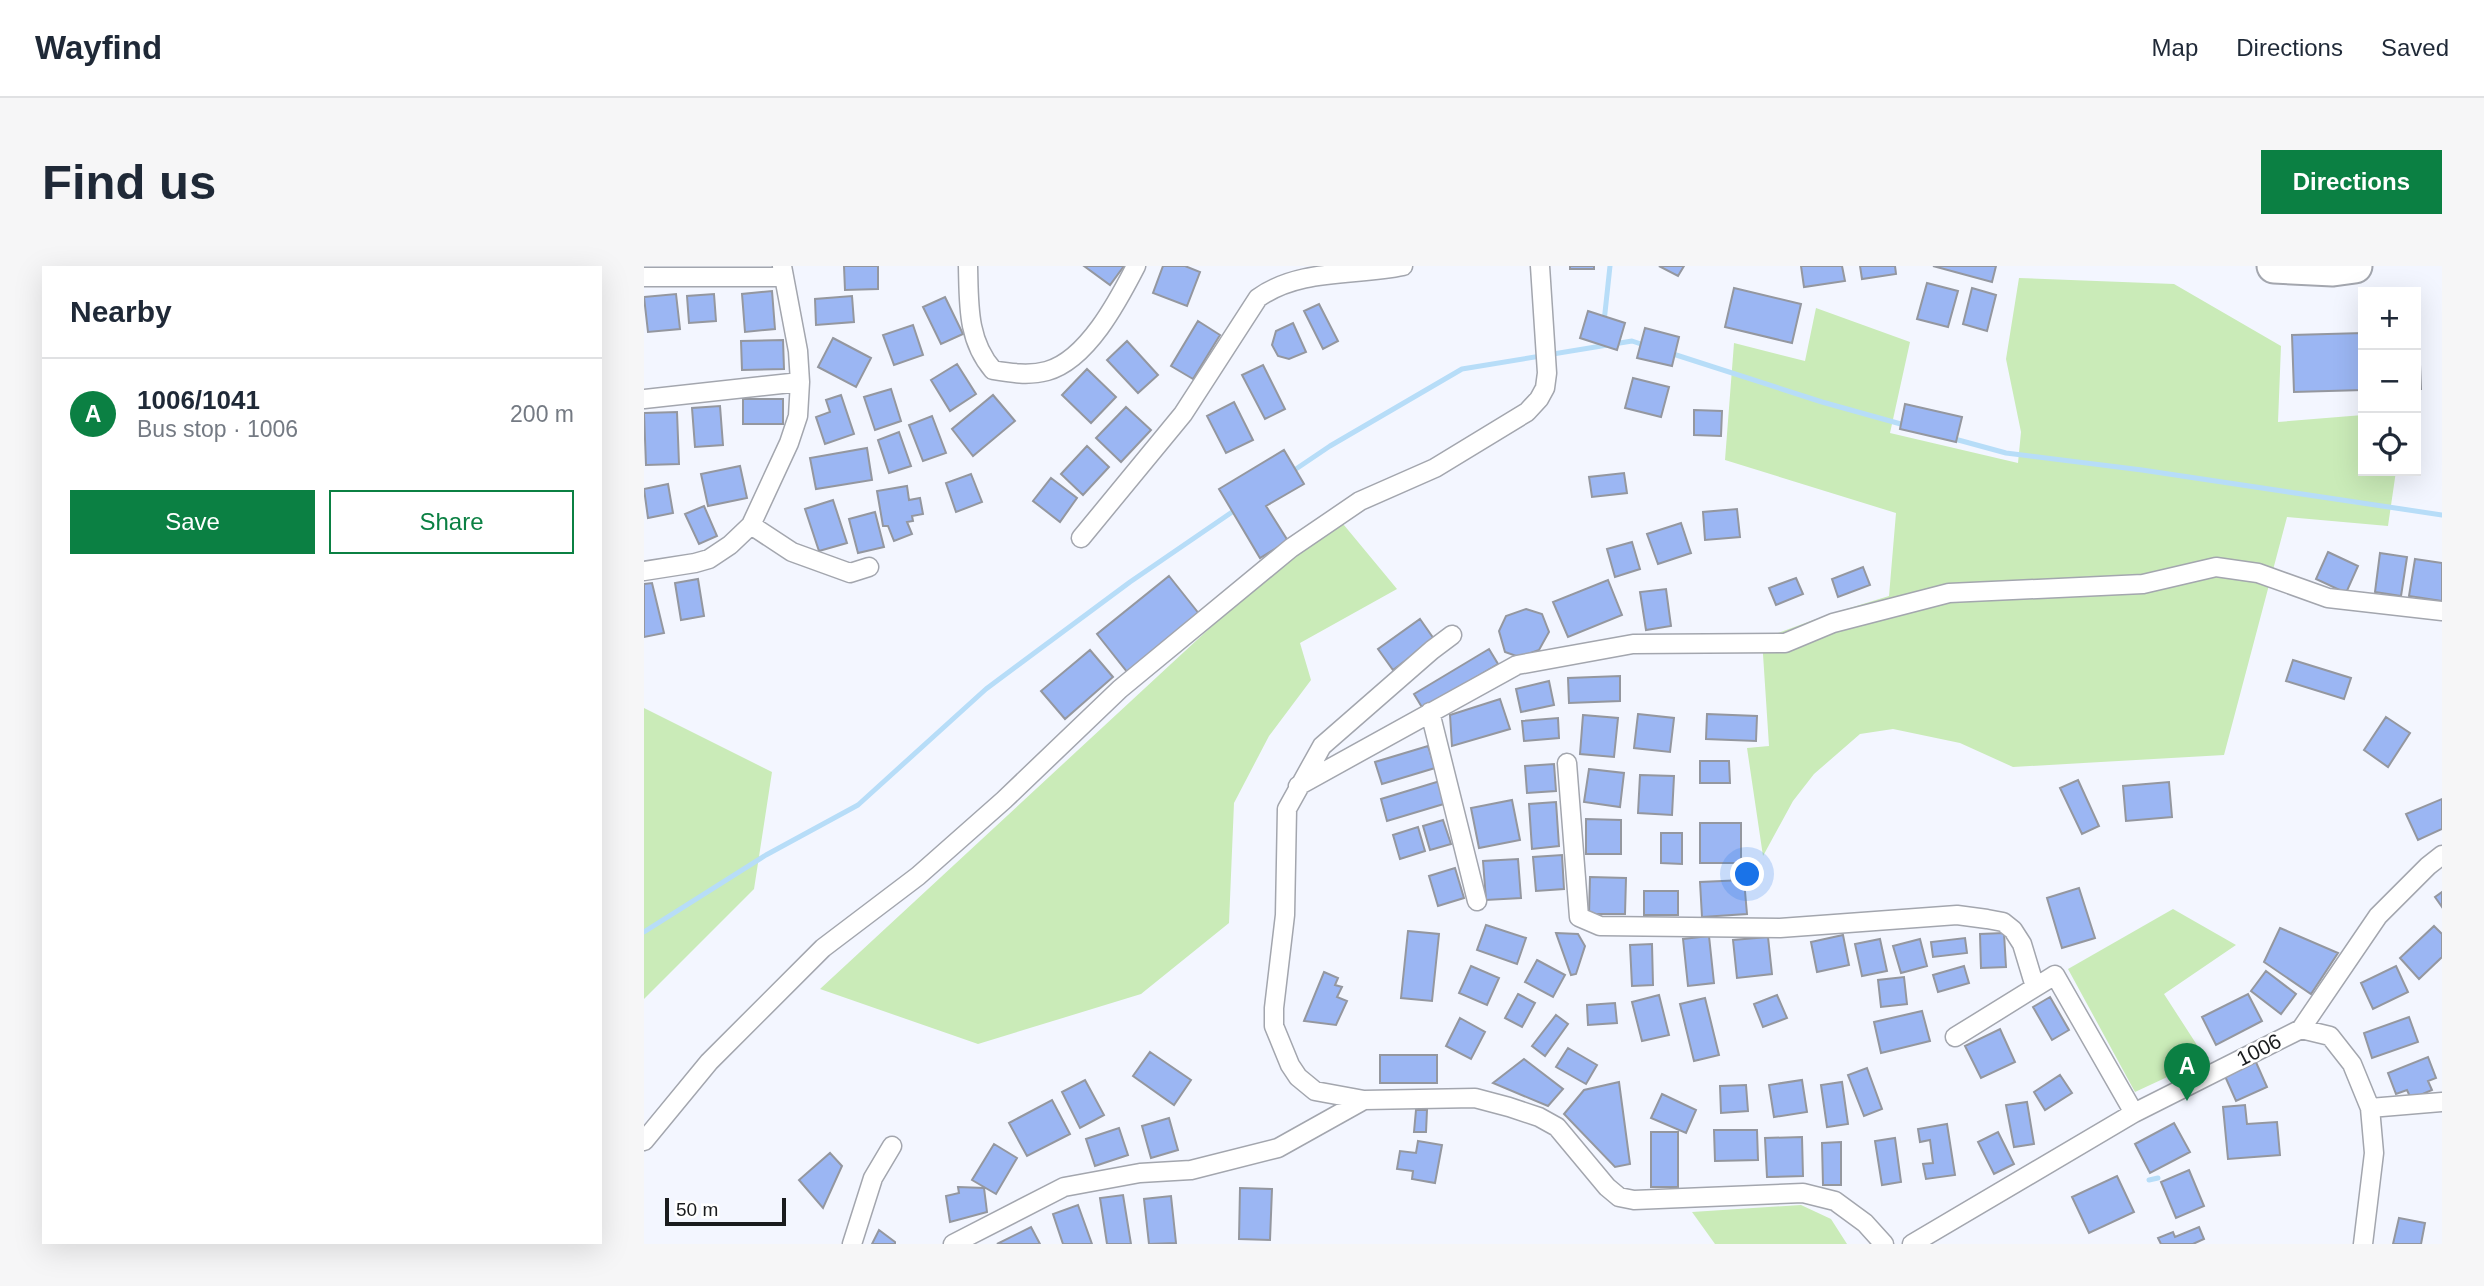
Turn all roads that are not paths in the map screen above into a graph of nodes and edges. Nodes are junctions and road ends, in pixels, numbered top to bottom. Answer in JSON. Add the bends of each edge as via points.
{"nodes":[{"id":1,"x":968,"y":266,"type":"edge"},
{"id":2,"x":1136,"y":266,"type":"edge"},
{"id":3,"x":1403,"y":266,"type":"edge"},
{"id":4,"x":1540,"y":266,"type":"edge"},
{"id":5,"x":2274,"y":266,"type":"edge"},
{"id":6,"x":2355,"y":266,"type":"edge"},
{"id":7,"x":782,"y":272,"type":"edge"},
{"id":8,"x":644,"y":277,"type":"edge"},
{"id":9,"x":800,"y":382,"type":"junction"},
{"id":10,"x":644,"y":399,"type":"edge"},
{"id":11,"x":751,"y":526,"type":"junction"},
{"id":12,"x":1081,"y":538,"type":"dead end"},
{"id":13,"x":869,"y":567,"type":"dead end"},
{"id":14,"x":644,"y":571,"type":"edge"},
{"id":15,"x":2442,"y":611,"type":"edge"},
{"id":16,"x":1452,"y":635,"type":"dead end"},
{"id":17,"x":1430,"y":712,"type":"junction"},
{"id":18,"x":1567,"y":763,"type":"dead end"},
{"id":19,"x":1298,"y":786,"type":"junction"},
{"id":20,"x":2442,"y":855,"type":"edge"},
{"id":21,"x":1477,"y":901,"type":"dead end"},
{"id":22,"x":2035,"y":987,"type":"junction"},
{"id":23,"x":2301,"y":1029,"type":"junction"},
{"id":24,"x":1955,"y":1037,"type":"dead end"},
{"id":25,"x":1364,"y":1100,"type":"junction"},
{"id":26,"x":2442,"y":1102,"type":"edge"},
{"id":27,"x":2370,"y":1108,"type":"junction"},
{"id":28,"x":2134,"y":1113,"type":"junction"},
{"id":29,"x":644,"y":1141,"type":"edge"},
{"id":30,"x":892,"y":1146,"type":"dead end"},
{"id":31,"x":852,"y":1244,"type":"edge"},
{"id":32,"x":953,"y":1244,"type":"edge"},
{"id":33,"x":1884,"y":1244,"type":"edge"},
{"id":34,"x":1912,"y":1244,"type":"edge"},
{"id":35,"x":2363,"y":1244,"type":"edge"}],
"edges":[{"from":1,"to":2,"type":"street","via":[[969,315],[980,355],[993,370],[1018,374],[1047,371],[1071,360],[1112,313]]},
{"from":3,"to":12,"type":"street","via":[[1293,280],[1258,298],[1183,414]]},
{"from":4,"to":29,"type":"street","via":[[1547,373],[1545,388],[1527,412],[1435,468],[1360,501],[1291,548],[1111,697],[918,876],[823,948],[709,1062]]},
{"from":5,"to":6,"type":"highway"},
{"from":7,"to":8,"type":"street"},
{"from":7,"to":9,"type":"street"},
{"from":9,"to":10,"type":"street"},
{"from":9,"to":11,"type":"street","via":[[789,443]]},
{"from":11,"to":13,"type":"street","via":[[792,552],[850,573]]},
{"from":11,"to":14,"type":"street","via":[[709,559]]},
{"from":15,"to":17,"type":"street","via":[[2328,598],[2258,573],[2216,567],[2143,584],[1949,593],[1833,623],[1785,643],[1633,644],[1517,665]]},
{"from":16,"to":19,"type":"street","via":[[1322,747]]},
{"from":17,"to":19,"type":"street"},
{"from":17,"to":21,"type":"street"},
{"from":18,"to":22,"type":"street","via":[[1579,917],[1600,926],[1766,928],[1957,915],[1987,919],[2013,930]]},
{"from":19,"to":25,"type":"street","via":[[1287,809],[1285,915],[1274,1026],[1298,1077],[1315,1091]]},
{"from":20,"to":23,"type":"street","name":"1006","via":[[2378,915]]},
{"from":22,"to":24,"type":"street"},
{"from":22,"to":28,"type":"street","via":[[2055,975]]},
{"from":23,"to":27,"type":"street","via":[[2330,1036],[2353,1063]]},
{"from":23,"to":28,"type":"street","name":"1006"},
{"from":25,"to":32,"type":"street","via":[[1278,1148],[1191,1170],[1140,1173],[1064,1187]]},
{"from":25,"to":33,"type":"street","via":[[1475,1098],[1494,1102],[1557,1127],[1619,1196],[1634,1200],[1803,1193],[1835,1201]]},
{"from":26,"to":27,"type":"street"},
{"from":27,"to":35,"type":"street","via":[[2375,1153]]},
{"from":28,"to":34,"type":"street","name":"1006"},
{"from":30,"to":31,"type":"street","via":[[873,1178]]}]}
